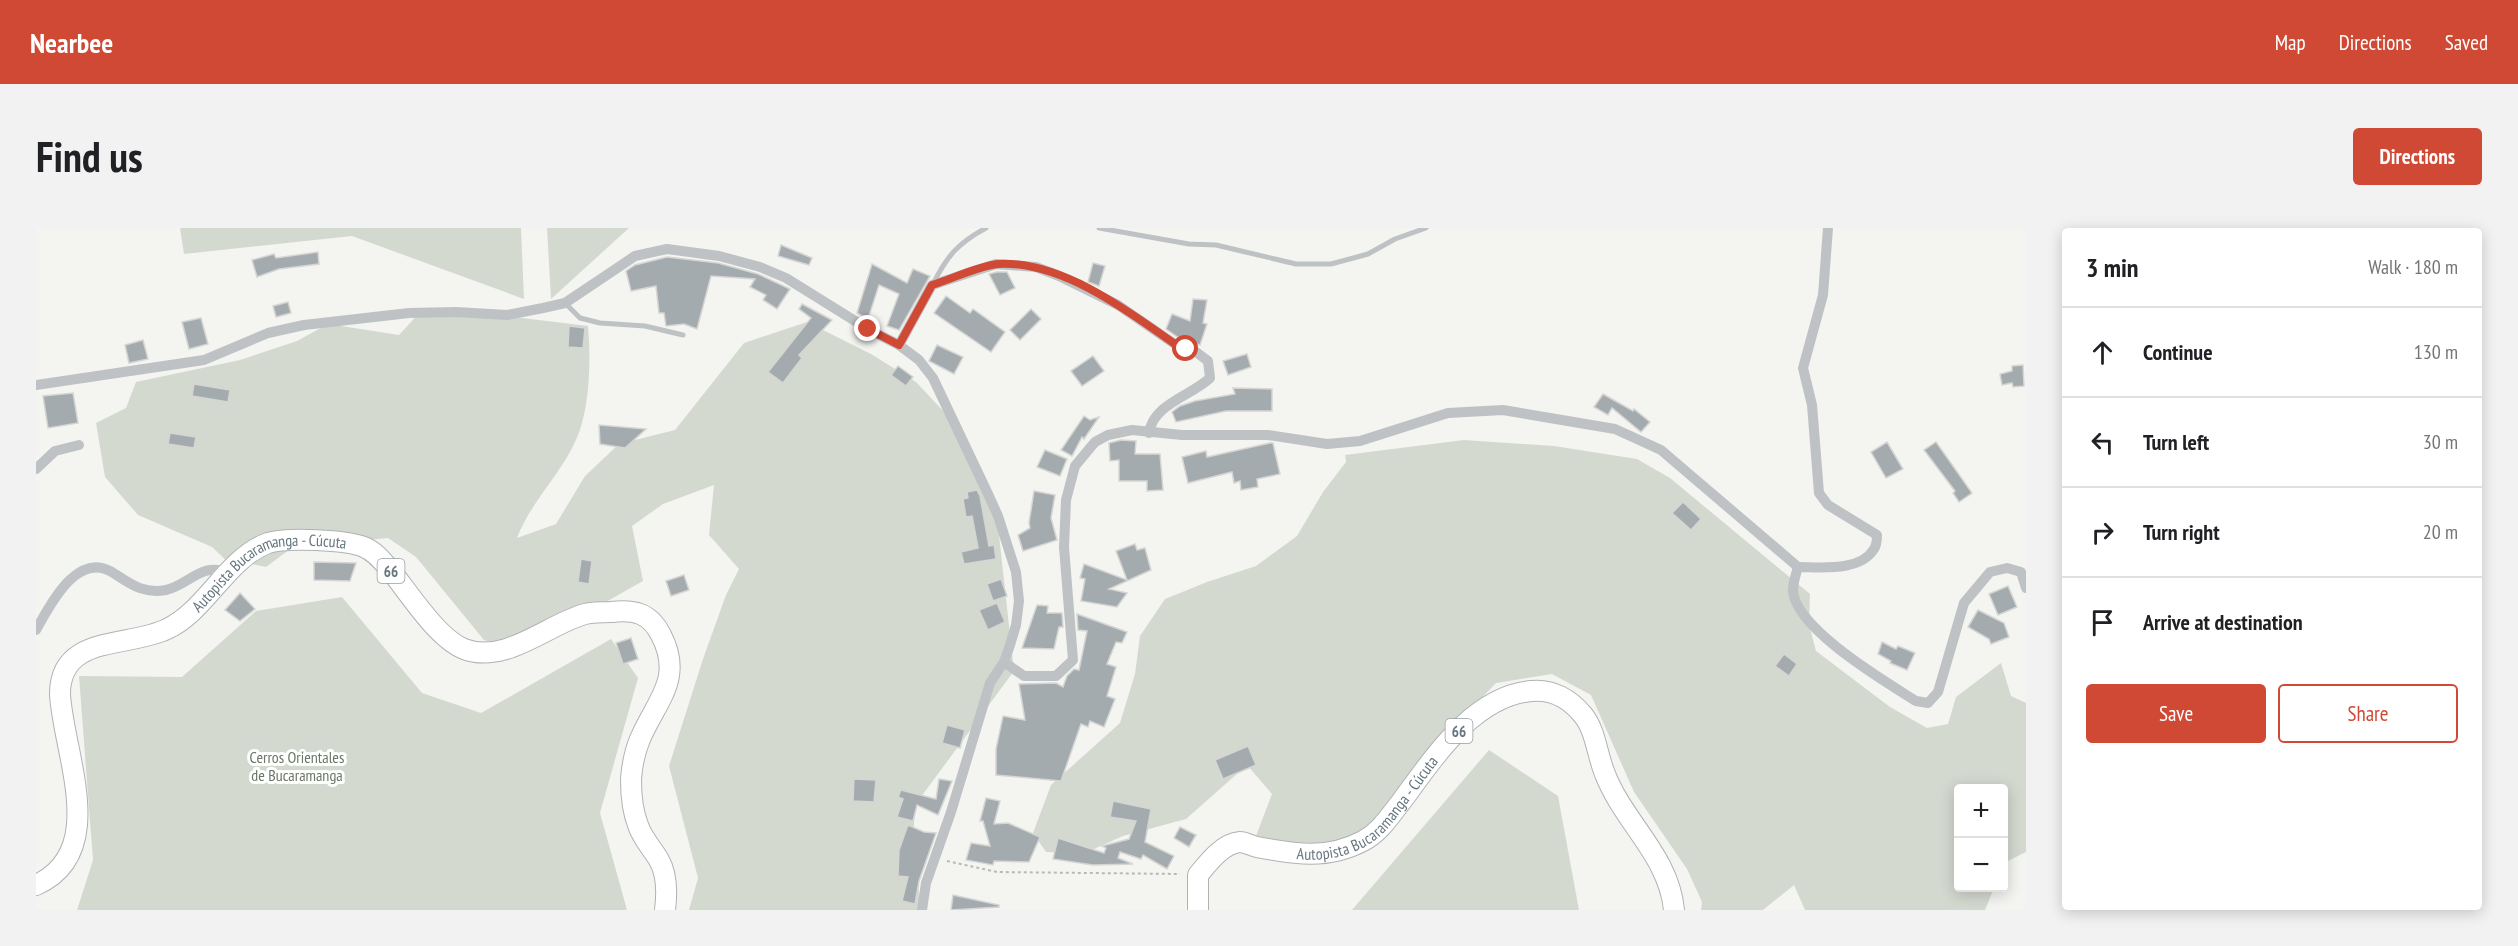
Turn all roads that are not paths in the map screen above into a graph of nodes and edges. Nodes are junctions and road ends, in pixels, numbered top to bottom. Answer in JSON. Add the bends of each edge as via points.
{"nodes":[{"id":1,"x":986,"y":228,"type":"edge"},
{"id":2,"x":1100,"y":228,"type":"edge"},
{"id":3,"x":1426,"y":228,"type":"edge"},
{"id":4,"x":1828,"y":228,"type":"edge"},
{"id":5,"x":932,"y":285,"type":"junction"},
{"id":6,"x":565,"y":303,"type":"junction"},
{"id":7,"x":683,"y":335,"type":"dead end"},
{"id":8,"x":899,"y":345,"type":"junction"},
{"id":9,"x":36,"y":385,"type":"edge"},
{"id":10,"x":1149,"y":433,"type":"junction"},
{"id":11,"x":79,"y":445,"type":"dead end"},
{"id":12,"x":36,"y":469,"type":"edge"},
{"id":13,"x":1798,"y":567,"type":"junction"},
{"id":14,"x":229,"y":574,"type":"junction"},
{"id":15,"x":2026,"y":588,"type":"edge"},
{"id":16,"x":36,"y":630,"type":"edge"},
{"id":17,"x":1004,"y":662,"type":"junction"},
{"id":18,"x":36,"y":885,"type":"edge"},
{"id":19,"x":665,"y":910,"type":"edge"},
{"id":20,"x":922,"y":910,"type":"edge"},
{"id":21,"x":1198,"y":910,"type":"edge"},
{"id":22,"x":1674,"y":910,"type":"edge"}],
"edges":[{"from":1,"to":5,"type":"lane","via":[[965,240],[944,260]]},
{"from":2,"to":3,"type":"lane","via":[[1216,245],[1296,264],[1330,264],[1368,254],[1395,238]]},
{"from":4,"to":13,"type":"street","via":[[1823,295],[1803,368],[1812,405],[1820,493],[1828,505],[1877,535],[1874,549],[1848,566]]},
{"from":5,"to":8,"type":"street"},
{"from":5,"to":10,"type":"street","via":[[996,264],[1036,267],[1118,305],[1179,347],[1196,352],[1208,361],[1210,378],[1157,415],[1150,423]]},
{"from":6,"to":7,"type":"lane","via":[[580,318]]},
{"from":6,"to":8,"type":"street","via":[[635,255],[668,249],[719,256],[786,278]]},
{"from":6,"to":9,"type":"street","via":[[507,315],[410,313],[304,325],[268,333],[204,360]]},
{"from":8,"to":17,"type":"street","via":[[919,360],[933,378],[998,516],[1016,572],[1019,602]]},
{"from":10,"to":13,"type":"street","via":[[1268,435],[1327,444],[1360,441],[1448,413],[1503,410],[1615,429],[1661,450]]},
{"from":10,"to":17,"type":"street","via":[[1132,430],[1108,435],[1095,442],[1075,466],[1066,500],[1064,547],[1073,660],[1056,676],[1024,676]]},
{"from":11,"to":12,"type":"street","via":[[55,451]]},
{"from":13,"to":15,"type":"street","via":[[1793,590],[1797,607],[1839,651],[1916,701],[1928,703],[1938,692],[1964,603],[1990,572],[2007,568],[2021,572]]},
{"from":14,"to":16,"type":"street","via":[[207,569],[175,587],[141,590],[114,572],[89,569],[76,574],[59,589]]},
{"from":14,"to":18,"type":"highway","name":"Autopista Bucaramanga - Cúcuta","number":"66","via":[[180,623],[149,637],[90,650],[65,667],[60,684],[61,706],[79,824],[65,861]]},
{"from":14,"to":19,"type":"highway","name":"Autopista Bucaramanga - Cúcuta","number":"66","via":[[243,559],[268,543],[312,540],[364,546],[379,556],[439,630],[463,648],[478,652],[512,646],[585,614],[631,610],[646,616],[665,642],[672,667],[665,692],[640,739],[631,794],[638,827],[663,869]]},
{"from":17,"to":20,"type":"street","via":[[990,683],[926,884]]},
{"from":21,"to":22,"type":"highway","name":"Autopista Bucaramanga - Cúcuta","number":"66","via":[[1197,875],[1228,846],[1240,842],[1306,855],[1334,852],[1360,842],[1389,818],[1446,745],[1482,710],[1521,692],[1544,690],[1559,694],[1583,715],[1612,793],[1660,862]]}]}
